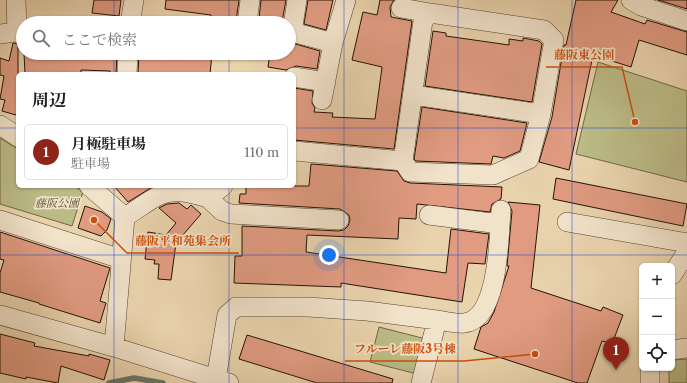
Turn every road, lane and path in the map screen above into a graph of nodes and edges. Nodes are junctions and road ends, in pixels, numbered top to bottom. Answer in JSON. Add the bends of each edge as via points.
{"nodes":[{"id":1,"x":16,"y":0,"type":"edge"},
{"id":2,"x":134,"y":0,"type":"edge"},
{"id":3,"x":250,"y":0,"type":"edge"},
{"id":4,"x":297,"y":0,"type":"edge"},
{"id":5,"x":346,"y":0,"type":"edge"},
{"id":6,"x":631,"y":0,"type":"edge"},
{"id":7,"x":401,"y":8,"type":"dead end"},
{"id":8,"x":430,"y":13,"type":"junction"},
{"id":9,"x":131,"y":16,"type":"edge"},
{"id":10,"x":248,"y":16,"type":"edge"},
{"id":11,"x":294,"y":16,"type":"edge"},
{"id":12,"x":687,"y":21,"type":"edge"},
{"id":13,"x":13,"y":32,"type":"edge"},
{"id":14,"x":296,"y":34,"type":"edge"},
{"id":15,"x":332,"y":43,"type":"junction"},
{"id":16,"x":128,"y":60,"type":"edge"},
{"id":17,"x":127,"y":72,"type":"edge"},
{"id":18,"x":296,"y":77,"type":"edge"},
{"id":19,"x":326,"y":82,"type":"junction"},
{"id":20,"x":413,"y":95,"type":"junction"},
{"id":21,"x":322,"y":100,"type":"dead end"},
{"id":22,"x":541,"y":114,"type":"junction"},
{"id":23,"x":0,"y":125,"type":"edge"},
{"id":24,"x":16,"y":136,"type":"edge"},
{"id":25,"x":296,"y":152,"type":"edge"},
{"id":26,"x":403,"y":161,"type":"junction"},
{"id":27,"x":91,"y":188,"type":"edge"},
{"id":28,"x":220,"y":188,"type":"edge"},
{"id":29,"x":208,"y":198,"type":"junction"},
{"id":30,"x":429,"y":215,"type":"dead end"},
{"id":31,"x":125,"y":217,"type":"junction"},
{"id":32,"x":0,"y":220,"type":"edge"},
{"id":33,"x":339,"y":220,"type":"dead end"},
{"id":34,"x":567,"y":222,"type":"dead end"},
{"id":35,"x":687,"y":243,"type":"edge"},
{"id":36,"x":687,"y":252,"type":"edge"},
{"id":37,"x":121,"y":259,"type":"junction"},
{"id":38,"x":678,"y":271,"type":"edge"},
{"id":39,"x":0,"y":315,"type":"edge"},
{"id":40,"x":436,"y":320,"type":"junction"},
{"id":41,"x":114,"y":346,"type":"junction"},
{"id":42,"x":687,"y":348,"type":"edge"},
{"id":43,"x":675,"y":350,"type":"edge"},
{"id":44,"x":650,"y":371,"type":"edge"},
{"id":45,"x":215,"y":381,"type":"edge"},
{"id":46,"x":421,"y":383,"type":"edge"},
{"id":47,"x":650,"y":383,"type":"edge"}],
"edges":[{"from":1,"to":13,"type":"street"},
{"from":2,"to":9,"type":"street"},
{"from":3,"to":10,"type":"street"},
{"from":4,"to":11,"type":"street"},
{"from":5,"to":15,"type":"street"},
{"from":6,"to":12,"type":"street","via":[[641,6]]},
{"from":7,"to":8,"type":"street"},
{"from":8,"to":20,"type":"street","via":[[423,21]]},
{"from":8,"to":22,"type":"street","via":[[544,30],[554,40]]},
{"from":14,"to":15,"type":"street"},
{"from":15,"to":19,"type":"street"},
{"from":16,"to":17,"type":"street"},
{"from":18,"to":19,"type":"street"},
{"from":19,"to":21,"type":"street"},
{"from":20,"to":22,"type":"street"},
{"from":20,"to":26,"type":"street"},
{"from":22,"to":26,"type":"street","via":[[529,159],[493,175],[410,172]]},
{"from":23,"to":24,"type":"street"},
{"from":25,"to":26,"type":"street"},
{"from":27,"to":31,"type":"street"},
{"from":28,"to":29,"type":"street"},
{"from":29,"to":31,"type":"street","via":[[185,192],[164,192]]},
{"from":29,"to":33,"type":"street","via":[[222,211],[231,214]]},
{"from":30,"to":40,"type":"street","via":[[500,217],[494,282],[488,302],[479,315],[465,324]]},
{"from":31,"to":37,"type":"street"},
{"from":32,"to":37,"type":"street"},
{"from":34,"to":35,"type":"street"},
{"from":36,"to":38,"type":"street"},
{"from":37,"to":41,"type":"street"},
{"from":39,"to":41,"type":"street"},
{"from":40,"to":45,"type":"street","via":[[308,307],[236,307],[227,314]]},
{"from":40,"to":46,"type":"street"},
{"from":41,"to":45,"type":"street"},
{"from":42,"to":43,"type":"street"},
{"from":44,"to":47,"type":"street"}]}
